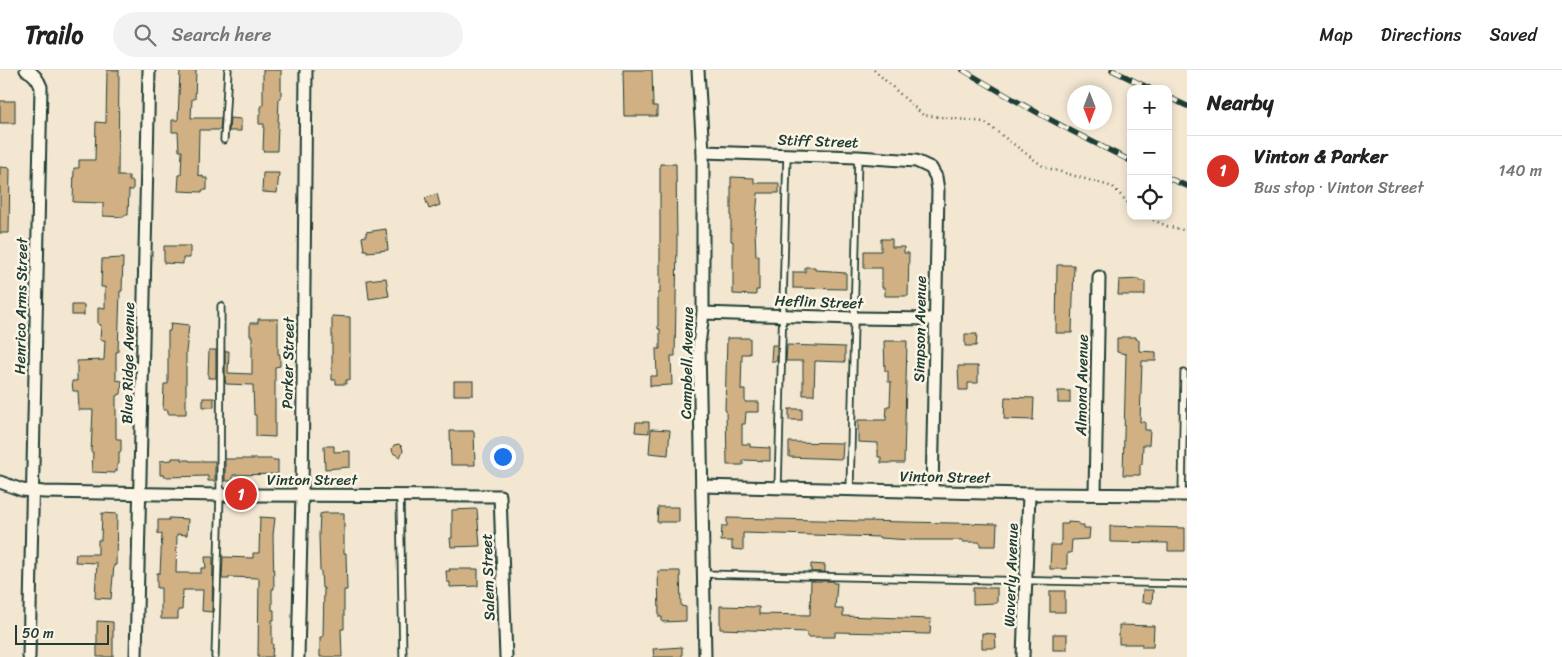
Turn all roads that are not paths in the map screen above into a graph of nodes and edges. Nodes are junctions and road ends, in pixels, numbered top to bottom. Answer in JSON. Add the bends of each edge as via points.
{"nodes":[{"id":1,"x":26,"y":70,"type":"edge"},
{"id":2,"x":149,"y":70,"type":"edge"},
{"id":3,"x":228,"y":70,"type":"edge"},
{"id":4,"x":306,"y":70,"type":"edge"},
{"id":5,"x":698,"y":70,"type":"edge"},
{"id":6,"x":224,"y":140,"type":"dead end"},
{"id":7,"x":703,"y":152,"type":"junction"},
{"id":8,"x":787,"y":155,"type":"junction"},
{"id":9,"x":858,"y":157,"type":"junction"},
{"id":10,"x":931,"y":168,"type":"joint"},
{"id":11,"x":1099,"y":277,"type":"dead end"},
{"id":12,"x":221,"y":306,"type":"dead end"},
{"id":13,"x":703,"y":313,"type":"junction"},
{"id":14,"x":784,"y":315,"type":"junction"},
{"id":15,"x":853,"y":318,"type":"junction"},
{"id":16,"x":935,"y":319,"type":"junction"},
{"id":17,"x":1184,"y":373,"type":"dead end"},
{"id":18,"x":0,"y":482,"type":"edge"},
{"id":19,"x":702,"y":486,"type":"junction"},
{"id":20,"x":778,"y":488,"type":"junction"},
{"id":21,"x":850,"y":490,"type":"junction"},
{"id":22,"x":33,"y":491,"type":"junction"},
{"id":23,"x":932,"y":492,"type":"junction"},
{"id":24,"x":140,"y":493,"type":"junction"},
{"id":25,"x":1095,"y":493,"type":"junction"},
{"id":26,"x":1029,"y":494,"type":"junction"},
{"id":27,"x":220,"y":495,"type":"junction"},
{"id":28,"x":302,"y":495,"type":"junction"},
{"id":29,"x":400,"y":495,"type":"junction"},
{"id":30,"x":1184,"y":495,"type":"edge"},
{"id":31,"x":500,"y":496,"type":"joint"},
{"id":32,"x":703,"y":574,"type":"junction"},
{"id":33,"x":1026,"y":581,"type":"junction"},
{"id":34,"x":1187,"y":584,"type":"edge"},
{"id":35,"x":29,"y":657,"type":"edge"},
{"id":36,"x":136,"y":657,"type":"edge"},
{"id":37,"x":215,"y":657,"type":"edge"},
{"id":38,"x":298,"y":657,"type":"edge"},
{"id":39,"x":403,"y":657,"type":"edge"},
{"id":40,"x":506,"y":657,"type":"edge"},
{"id":41,"x":705,"y":657,"type":"edge"},
{"id":42,"x":1023,"y":657,"type":"edge"}],
"edges":[{"from":1,"to":22,"type":"street","name":"Henrico Arms Street","via":[[34,74],[41,87]]},
{"from":2,"to":24,"type":"street","name":"Blue Ridge Avenue"},
{"from":3,"to":6,"type":"lane"},
{"from":4,"to":28,"type":"street","name":"Parker Street"},
{"from":5,"to":7,"type":"street","name":"Campbell Avenue"},
{"from":7,"to":8,"type":"street","name":"Stiff Street"},
{"from":7,"to":13,"type":"street","name":"Campbell Avenue"},
{"from":8,"to":9,"type":"street","name":"Stiff Street"},
{"from":8,"to":14,"type":"lane"},
{"from":9,"to":10,"type":"street","name":"Stiff Street","via":[[916,161]]},
{"from":9,"to":15,"type":"lane"},
{"from":10,"to":16,"type":"street","name":"Simpson Avenue","via":[[938,190]]},
{"from":11,"to":25,"type":"street","name":"Almond Avenue"},
{"from":12,"to":27,"type":"lane"},
{"from":13,"to":14,"type":"street","name":"Heflin Street"},
{"from":13,"to":19,"type":"street","name":"Campbell Avenue","via":[[699,345]]},
{"from":14,"to":15,"type":"street","name":"Heflin Street"},
{"from":14,"to":20,"type":"lane"},
{"from":15,"to":16,"type":"street","name":"Heflin Street"},
{"from":15,"to":21,"type":"lane"},
{"from":16,"to":23,"type":"street","name":"Simpson Avenue"},
{"from":17,"to":30,"type":"lane"},
{"from":18,"to":22,"type":"street","name":"Vinton Street"},
{"from":19,"to":20,"type":"street","name":"Vinton Street"},
{"from":19,"to":32,"type":"street","name":"Campbell Avenue"},
{"from":20,"to":21,"type":"street","name":"Vinton Street"},
{"from":21,"to":23,"type":"street","name":"Vinton Street"},
{"from":22,"to":24,"type":"street","name":"Vinton Street"},
{"from":22,"to":35,"type":"street","name":"Henrico Arms Street"},
{"from":23,"to":26,"type":"street","name":"Vinton Street"},
{"from":24,"to":27,"type":"street","name":"Vinton Street"},
{"from":24,"to":36,"type":"street","name":"Blue Ridge Avenue"},
{"from":25,"to":26,"type":"street","name":"Vinton Street"},
{"from":25,"to":30,"type":"street","name":"Vinton Street"},
{"from":26,"to":33,"type":"street","name":"Waverly Avenue"},
{"from":27,"to":28,"type":"street","name":"Vinton Street"},
{"from":27,"to":37,"type":"lane"},
{"from":28,"to":29,"type":"street","name":"Vinton Street"},
{"from":28,"to":38,"type":"street","name":"Parker Street"},
{"from":29,"to":31,"type":"street","name":"Vinton Street"},
{"from":29,"to":39,"type":"lane"},
{"from":31,"to":40,"type":"street","name":"Salem Street"},
{"from":32,"to":33,"type":"lane"},
{"from":32,"to":41,"type":"street","name":"Campbell Avenue"},
{"from":33,"to":34,"type":"lane"},
{"from":33,"to":42,"type":"street","name":"Waverly Avenue"}]}
